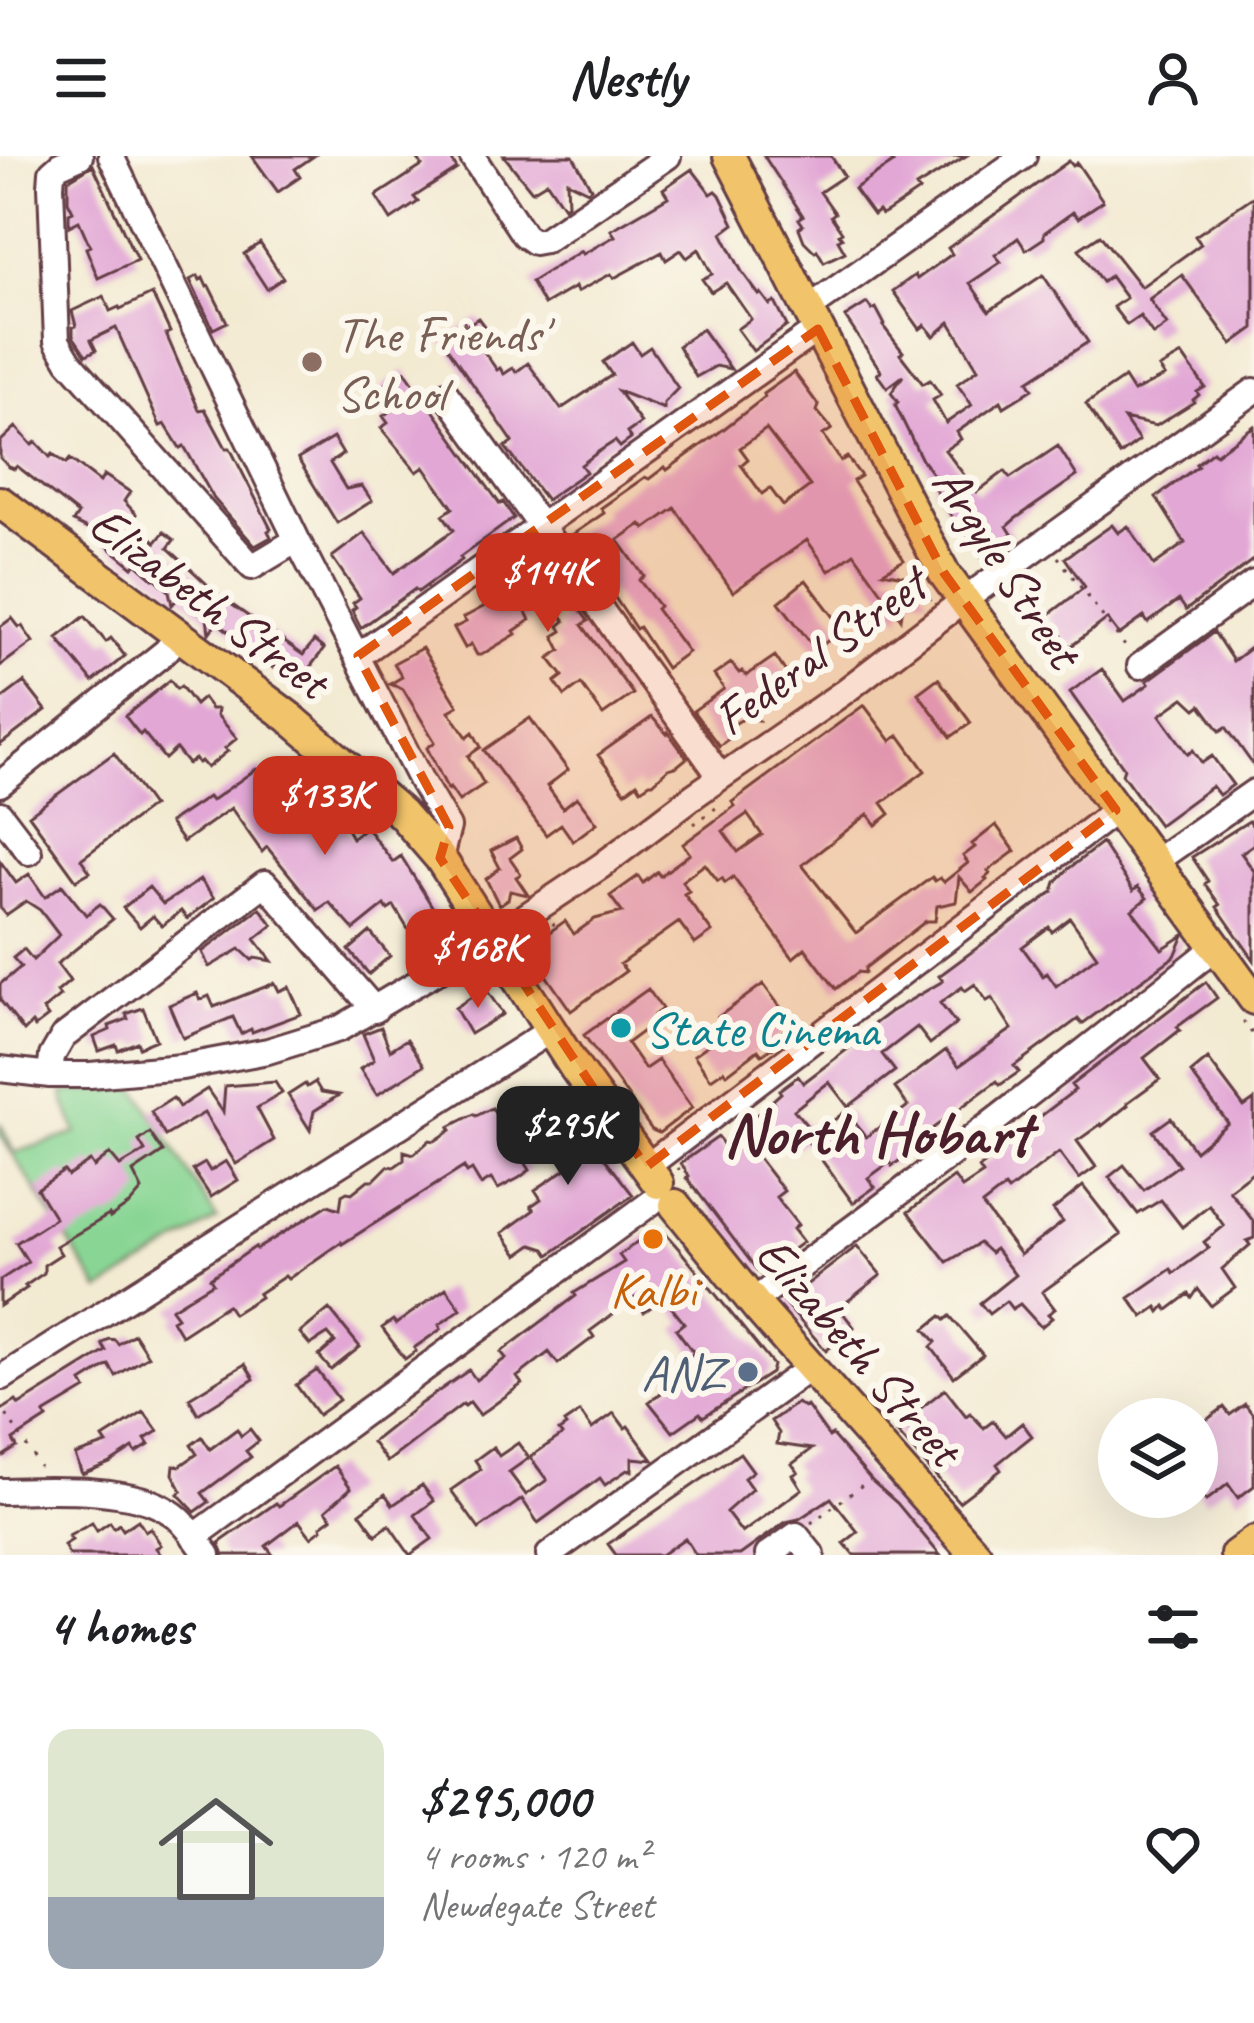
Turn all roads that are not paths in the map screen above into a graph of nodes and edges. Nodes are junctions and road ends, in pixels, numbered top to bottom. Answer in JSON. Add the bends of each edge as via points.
{"nodes":[{"id":1,"x":80,"y":156,"type":"edge"},
{"id":2,"x":111,"y":156,"type":"edge"},
{"id":3,"x":472,"y":156,"type":"edge"},
{"id":4,"x":668,"y":156,"type":"edge"},
{"id":5,"x":729,"y":156,"type":"edge"},
{"id":6,"x":1024,"y":156,"type":"edge"},
{"id":7,"x":813,"y":319,"type":"junction"},
{"id":8,"x":1254,"y":391,"type":"edge"},
{"id":9,"x":446,"y":394,"type":"dead end"},
{"id":10,"x":0,"y":502,"type":"edge"},
{"id":11,"x":542,"y":526,"type":"junction"},
{"id":12,"x":297,"y":540,"type":"junction"},
{"id":13,"x":1254,"y":583,"type":"edge"},
{"id":14,"x":964,"y":600,"type":"junction"},
{"id":15,"x":179,"y":635,"type":"junction"},
{"id":16,"x":358,"y":656,"type":"junction"},
{"id":17,"x":1140,"y":666,"type":"road end"},
{"id":18,"x":720,"y":776,"type":"junction"},
{"id":19,"x":0,"y":784,"type":"edge"},
{"id":20,"x":1254,"y":792,"type":"edge"},
{"id":21,"x":1116,"y":810,"type":"junction"},
{"id":22,"x":0,"y":814,"type":"edge"},
{"id":23,"x":28,"y":852,"type":"dead end"},
{"id":24,"x":440,"y":858,"type":"junction"},
{"id":25,"x":1154,"y":862,"type":"junction"},
{"id":26,"x":493,"y":938,"type":"junction"},
{"id":27,"x":1216,"y":946,"type":"junction"},
{"id":28,"x":1252,"y":991,"type":"edge"},
{"id":29,"x":375,"y":1010,"type":"junction"},
{"id":30,"x":551,"y":1030,"type":"junction"},
{"id":31,"x":0,"y":1069,"type":"edge"},
{"id":32,"x":50,"y":1075,"type":"junction"},
{"id":33,"x":658,"y":1189,"type":"junction"},
{"id":34,"x":753,"y":1301,"type":"junction"},
{"id":35,"x":811,"y":1367,"type":"junction"},
{"id":36,"x":3,"y":1377,"type":"dead end"},
{"id":37,"x":0,"y":1491,"type":"edge"},
{"id":38,"x":1254,"y":1542,"type":"edge"},
{"id":39,"x":804,"y":1545,"type":"edge"},
{"id":40,"x":201,"y":1550,"type":"edge"},
{"id":41,"x":549,"y":1555,"type":"edge"},
{"id":42,"x":768,"y":1555,"type":"edge"},
{"id":43,"x":976,"y":1555,"type":"edge"},
{"id":44,"x":1237,"y":1555,"type":"edge"}],
"edges":[{"from":1,"to":12,"type":"street","via":[[52,172],[57,341],[252,567]]},
{"from":2,"to":12,"type":"street"},
{"from":3,"to":4,"type":"street","via":[[534,242]]},
{"from":5,"to":7,"type":"main road","name":"Argyle Street"},
{"from":6,"to":7,"type":"street"},
{"from":7,"to":11,"type":"street"},
{"from":7,"to":14,"type":"main road","name":"Argyle Street"},
{"from":8,"to":14,"type":"street","name":"Federal Street"},
{"from":9,"to":11,"type":"street"},
{"from":10,"to":15,"type":"main road","name":"Elizabeth Street"},
{"from":11,"to":16,"type":"street"},
{"from":11,"to":18,"type":"street"},
{"from":12,"to":16,"type":"street"},
{"from":13,"to":17,"type":"street"},
{"from":14,"to":18,"type":"street","name":"Federal Street"},
{"from":14,"to":21,"type":"main road","name":"Argyle Street"},
{"from":15,"to":19,"type":"street"},
{"from":15,"to":24,"type":"main road","name":"Elizabeth Street","via":[[303,729]]},
{"from":16,"to":24,"type":"street","via":[[448,826]]},
{"from":18,"to":26,"type":"street","name":"Federal Street"},
{"from":20,"to":25,"type":"street"},
{"from":21,"to":25,"type":"main road","name":"Argyle Street"},
{"from":21,"to":33,"type":"street"},
{"from":22,"to":23,"type":"street"},
{"from":24,"to":26,"type":"main road","name":"Elizabeth Street"},
{"from":25,"to":27,"type":"main road","name":"Argyle Street"},
{"from":26,"to":29,"type":"street","name":"Federal Street"},
{"from":26,"to":30,"type":"main road","name":"Elizabeth Street"},
{"from":27,"to":28,"type":"main road","name":"Argyle Street"},
{"from":27,"to":34,"type":"street"},
{"from":29,"to":32,"type":"street","name":"Federal Street","via":[[249,1056]]},
{"from":29,"to":32,"type":"street","via":[[265,883],[63,1037]]},
{"from":30,"to":33,"type":"main road","name":"Elizabeth Street"},
{"from":30,"to":36,"type":"street"},
{"from":31,"to":32,"type":"street","name":"Federal Street"},
{"from":33,"to":34,"type":"main road","name":"Elizabeth Street"},
{"from":33,"to":40,"type":"street"},
{"from":34,"to":35,"type":"main road","name":"Elizabeth Street"},
{"from":35,"to":41,"type":"street"},
{"from":35,"to":43,"type":"main road","name":"Elizabeth Street"},
{"from":37,"to":40,"type":"street","via":[[146,1500],[172,1513]]},
{"from":38,"to":44,"type":"main road"},
{"from":39,"to":42,"type":"street"}]}
